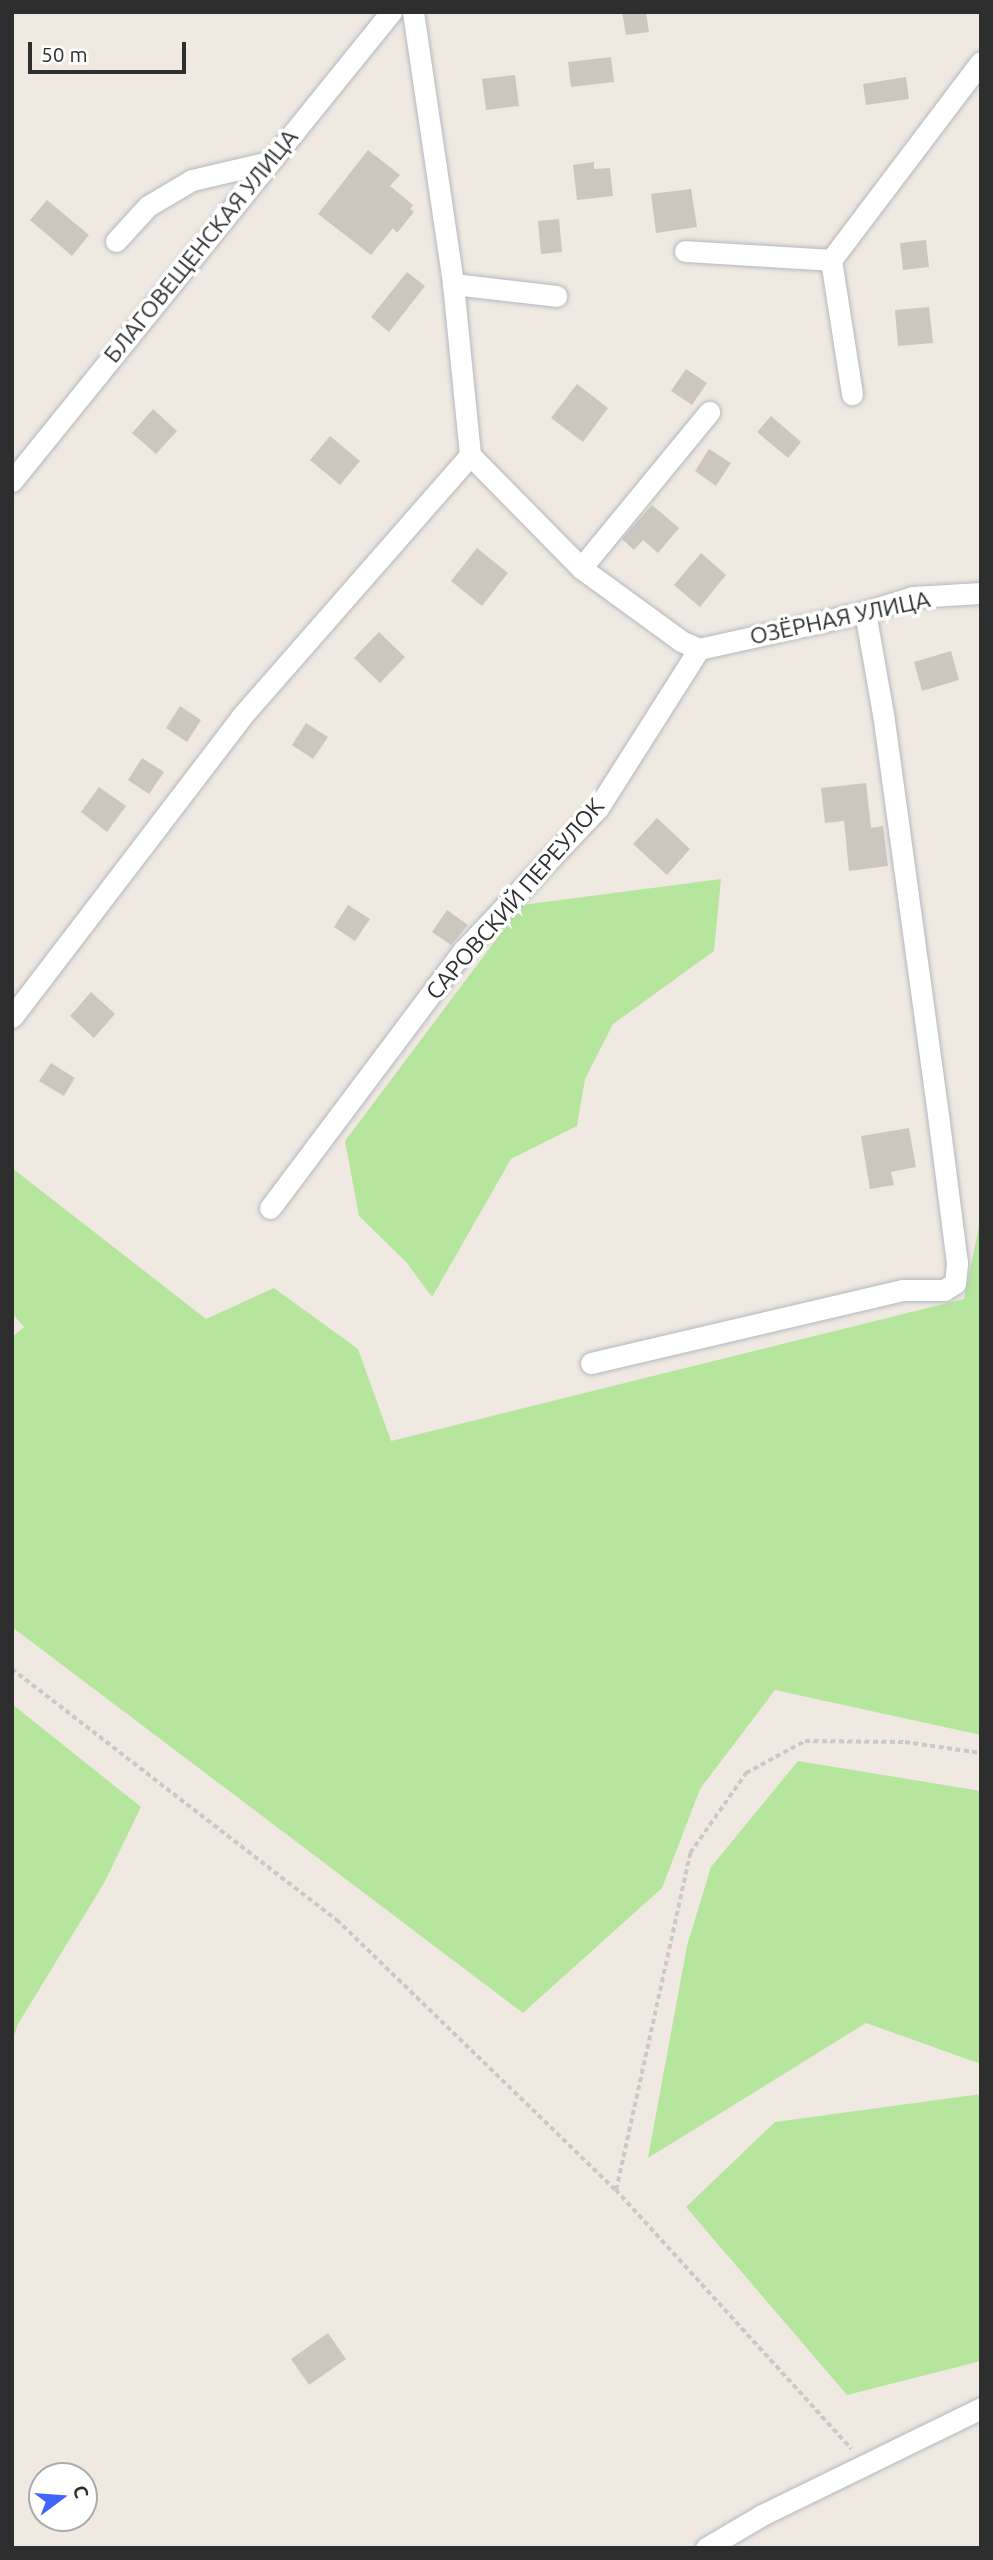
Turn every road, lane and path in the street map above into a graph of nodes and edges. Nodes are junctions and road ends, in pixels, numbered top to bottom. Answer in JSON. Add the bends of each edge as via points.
{"nodes":[{"id":1,"x":391,"y":12,"type":"edge"},
{"id":2,"x":414,"y":12,"type":"edge"},
{"id":3,"x":981,"y":62,"type":"edge"},
{"id":4,"x":269,"y":162,"type":"junction"},
{"id":5,"x":116,"y":241,"type":"dead end"},
{"id":6,"x":685,"y":251,"type":"dead end"},
{"id":7,"x":831,"y":260,"type":"junction"},
{"id":8,"x":453,"y":284,"type":"junction"},
{"id":9,"x":556,"y":296,"type":"dead end"},
{"id":10,"x":852,"y":394,"type":"dead end"},
{"id":11,"x":709,"y":412,"type":"dead end"},
{"id":12,"x":471,"y":455,"type":"junction"},
{"id":13,"x":12,"y":481,"type":"edge"},
{"id":14,"x":581,"y":568,"type":"junction"},
{"id":15,"x":981,"y":593,"type":"edge"},
{"id":16,"x":864,"y":612,"type":"junction"},
{"id":17,"x":699,"y":649,"type":"junction"},
{"id":18,"x":12,"y":1017,"type":"edge"},
{"id":19,"x":270,"y":1208,"type":"dead end"},
{"id":20,"x":591,"y":1363,"type":"dead end"},
{"id":21,"x":12,"y":1669,"type":"edge"},
{"id":22,"x":981,"y":1753,"type":"edge"},
{"id":23,"x":616,"y":2190,"type":"junction"},
{"id":24,"x":981,"y":2408,"type":"edge"},
{"id":25,"x":866,"y":2464,"type":"junction"},
{"id":26,"x":706,"y":2548,"type":"edge"}],
"edges":[{"from":1,"to":4,"type":"street","name":"БЛАГОВЕЩЕНСКАЯ УЛИЦА"},
{"from":2,"to":8,"type":"street"},
{"from":3,"to":7,"type":"street"},
{"from":4,"to":5,"type":"street","via":[[192,180],[148,206]]},
{"from":4,"to":13,"type":"street","name":"БЛАГОВЕЩЕНСКАЯ УЛИЦА"},
{"from":6,"to":7,"type":"street"},
{"from":7,"to":10,"type":"street"},
{"from":8,"to":9,"type":"street"},
{"from":8,"to":12,"type":"street"},
{"from":11,"to":14,"type":"street"},
{"from":12,"to":14,"type":"street"},
{"from":12,"to":18,"type":"street","via":[[241,717]]},
{"from":14,"to":17,"type":"street","via":[[681,641]]},
{"from":15,"to":16,"type":"street","name":"ОЗЁРНАЯ УЛИЦА","via":[[913,597]]},
{"from":16,"to":17,"type":"street","name":"ОЗЁРНАЯ УЛИЦА"},
{"from":16,"to":20,"type":"street","via":[[883,714],[937,1108],[957,1263],[954,1283],[944,1290],[903,1290]]},
{"from":17,"to":19,"type":"street","name":"САРОВСКИЙ ПЕРЕУЛОК","via":[[598,808],[464,950]]},
{"from":21,"to":23,"type":"path","via":[[337,1920]]},
{"from":22,"to":23,"type":"path","via":[[905,1742],[805,1741],[746,1773],[690,1853]]},
{"from":23,"to":25,"type":"path"},
{"from":24,"to":25,"type":"street"},
{"from":25,"to":26,"type":"street"}]}
